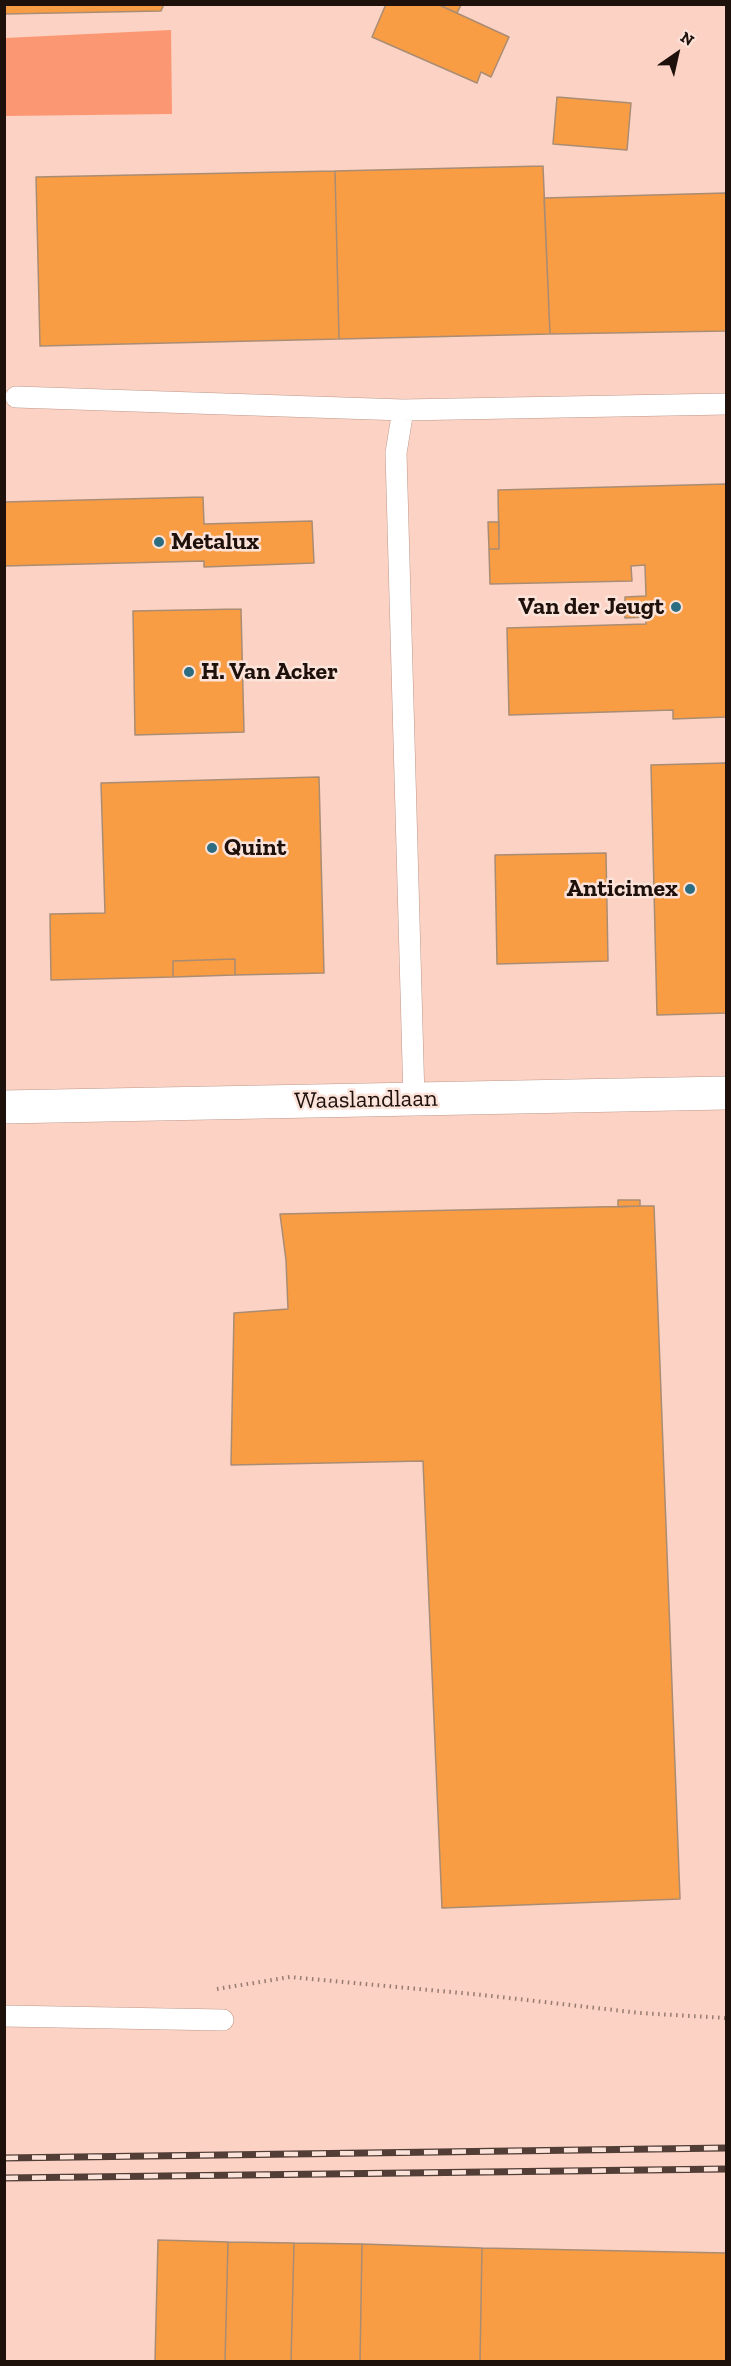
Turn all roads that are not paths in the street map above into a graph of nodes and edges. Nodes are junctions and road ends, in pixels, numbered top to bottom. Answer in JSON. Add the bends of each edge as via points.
{"nodes":[{"id":1,"x":16,"y":397,"type":"dead end"},
{"id":2,"x":726,"y":404,"type":"edge"},
{"id":3,"x":403,"y":410,"type":"junction"},
{"id":4,"x":726,"y":1094,"type":"edge"},
{"id":5,"x":414,"y":1099,"type":"junction"},
{"id":6,"x":4,"y":1107,"type":"edge"},
{"id":7,"x":4,"y":2016,"type":"edge"},
{"id":8,"x":223,"y":2020,"type":"dead end"}],
"edges":[{"from":1,"to":3,"type":"lane"},
{"from":2,"to":3,"type":"lane"},
{"from":3,"to":5,"type":"lane","via":[[396,453]]},
{"from":4,"to":5,"type":"street","name":"Waaslandlaan"},
{"from":5,"to":6,"type":"street","name":"Waaslandlaan"},
{"from":7,"to":8,"type":"lane"}]}
